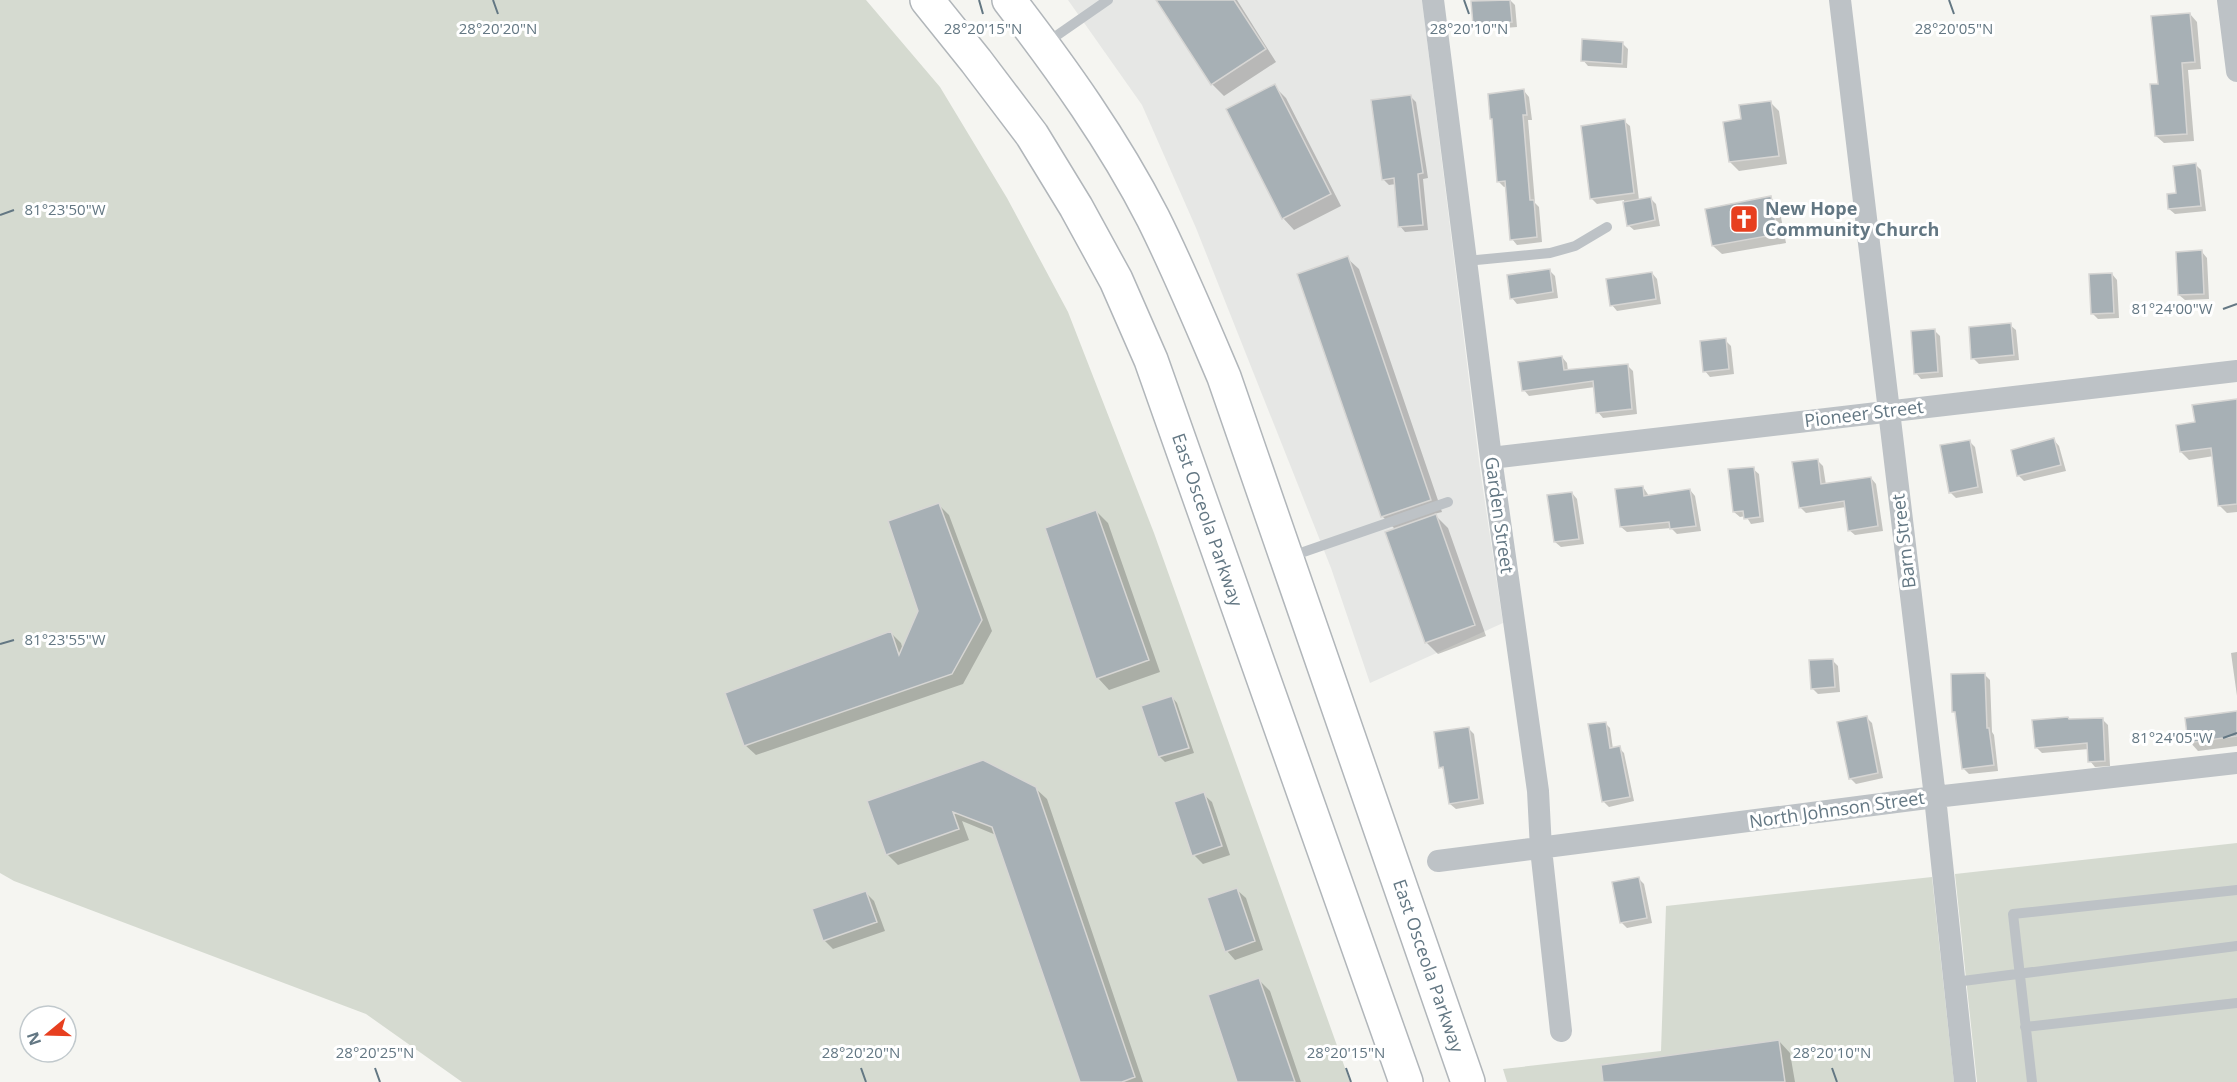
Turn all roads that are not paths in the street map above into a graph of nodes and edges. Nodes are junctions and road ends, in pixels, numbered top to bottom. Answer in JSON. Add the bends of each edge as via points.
{"nodes":[{"id":1,"x":927,"y":0,"type":"edge"},
{"id":2,"x":1009,"y":0,"type":"edge"},
{"id":3,"x":1108,"y":0,"type":"edge"},
{"id":4,"x":1433,"y":0,"type":"edge"},
{"id":5,"x":1840,"y":0,"type":"edge"},
{"id":6,"x":2228,"y":0,"type":"edge"},
{"id":7,"x":1043,"y":45,"type":"junction"},
{"id":8,"x":2237,"y":71,"type":"edge"},
{"id":9,"x":1607,"y":227,"type":"dead end"},
{"id":10,"x":1466,"y":261,"type":"junction"},
{"id":11,"x":2237,"y":371,"type":"edge"},
{"id":12,"x":1888,"y":411,"type":"junction"},
{"id":13,"x":1491,"y":458,"type":"junction"},
{"id":14,"x":1448,"y":502,"type":"dead end"},
{"id":15,"x":1286,"y":558,"type":"junction"},
{"id":16,"x":2237,"y":763,"type":"edge"},
{"id":17,"x":1935,"y":796,"type":"junction"},
{"id":18,"x":1541,"y":849,"type":"junction"},
{"id":19,"x":1438,"y":861,"type":"dead end"},
{"id":20,"x":2237,"y":890,"type":"edge"},
{"id":21,"x":2237,"y":946,"type":"edge"},
{"id":22,"x":2019,"y":974,"type":"junction"},
{"id":23,"x":1955,"y":982,"type":"junction"},
{"id":24,"x":2237,"y":1003,"type":"edge"},
{"id":25,"x":2025,"y":1027,"type":"junction"},
{"id":26,"x":1562,"y":1031,"type":"dead end"},
{"id":27,"x":1406,"y":1082,"type":"edge"},
{"id":28,"x":1468,"y":1082,"type":"edge"},
{"id":29,"x":1965,"y":1082,"type":"edge"},
{"id":30,"x":2032,"y":1082,"type":"edge"}],
"edges":[{"from":1,"to":27,"type":"main road","name":"East Osceola Parkway","via":[[1032,135],[1116,280],[1151,360]]},
{"from":2,"to":7,"type":"main road","name":"East Osceola Parkway"},
{"from":3,"to":7,"type":"lane"},
{"from":4,"to":10,"type":"street","name":"Garden Street"},
{"from":5,"to":12,"type":"street","name":"Barn Street"},
{"from":6,"to":8,"type":"street"},
{"from":7,"to":15,"type":"main road","name":"East Osceola Parkway","via":[[1122,163],[1182,278],[1224,377]]},
{"from":9,"to":10,"type":"lane","via":[[1575,246],[1550,253]]},
{"from":10,"to":13,"type":"street","name":"Garden Street"},
{"from":11,"to":12,"type":"street","name":"Pioneer Street"},
{"from":12,"to":13,"type":"street","name":"Pioneer Street"},
{"from":12,"to":17,"type":"street","name":"Barn Street"},
{"from":13,"to":18,"type":"street","name":"Garden Street","via":[[1538,791]]},
{"from":14,"to":15,"type":"lane"},
{"from":15,"to":28,"type":"main road","name":"East Osceola Parkway"},
{"from":16,"to":17,"type":"street","name":"North Johnson Street"},
{"from":17,"to":18,"type":"street","name":"North Johnson Street"},
{"from":17,"to":23,"type":"street","name":"Barn Street"},
{"from":18,"to":19,"type":"street","name":"North Johnson Street"},
{"from":18,"to":26,"type":"street","name":"Garden Street"},
{"from":20,"to":22,"type":"lane","via":[[2013,914]]},
{"from":21,"to":22,"type":"lane"},
{"from":22,"to":23,"type":"lane"},
{"from":22,"to":25,"type":"lane"},
{"from":23,"to":29,"type":"street","name":"Barn Street"},
{"from":24,"to":25,"type":"lane"},
{"from":25,"to":30,"type":"lane"}]}
